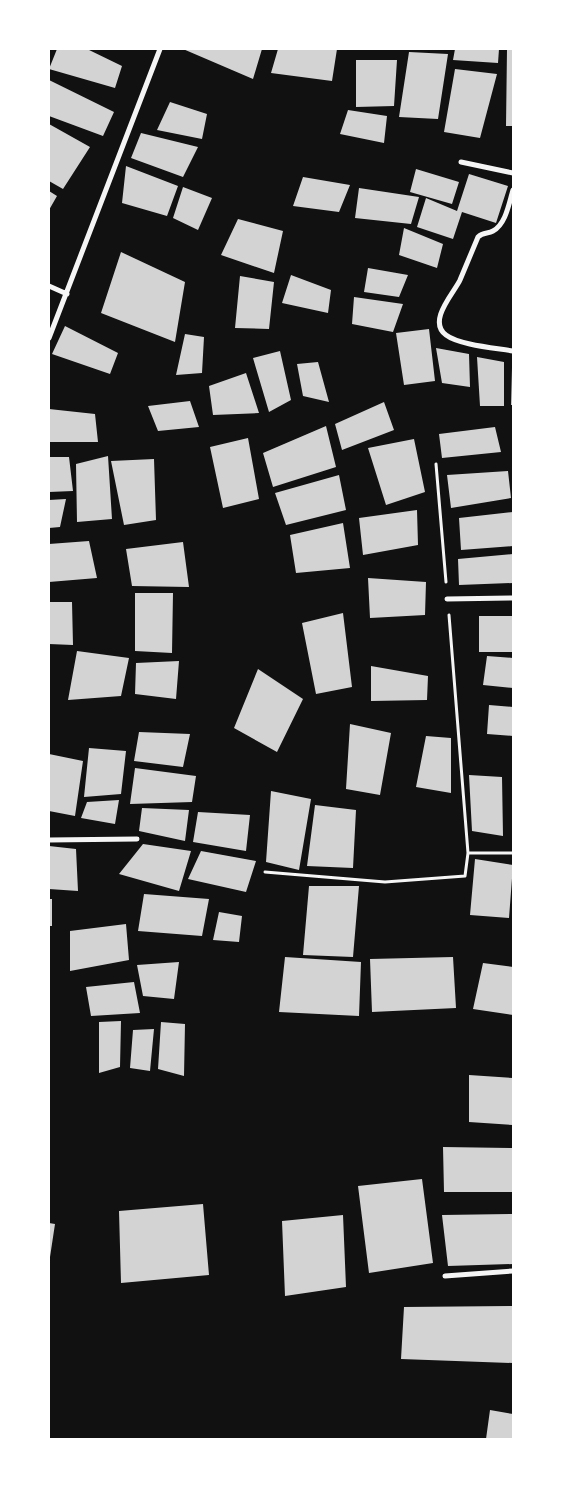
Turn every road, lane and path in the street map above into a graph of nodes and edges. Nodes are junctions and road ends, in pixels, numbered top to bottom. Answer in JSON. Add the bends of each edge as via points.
{"nodes":[{"id":1,"x":160,"y":49,"type":"edge"},
{"id":2,"x":461,"y":162,"type":"dead end"},
{"id":3,"x":513,"y":173,"type":"edge"},
{"id":4,"x":513,"y":190,"type":"edge"},
{"id":5,"x":49,"y":286,"type":"edge"},
{"id":6,"x":66,"y":294,"type":"junction"},
{"id":7,"x":49,"y":338,"type":"edge"},
{"id":8,"x":513,"y":351,"type":"edge"},
{"id":9,"x":436,"y":464,"type":"dead end"},
{"id":10,"x":513,"y":598,"type":"edge"},
{"id":11,"x":447,"y":599,"type":"junction"},
{"id":12,"x":137,"y":839,"type":"dead end"},
{"id":13,"x":49,"y":840,"type":"edge"},
{"id":14,"x":468,"y":853,"type":"junction"},
{"id":15,"x":513,"y":853,"type":"edge"},
{"id":16,"x":266,"y":872,"type":"dead end"},
{"id":17,"x":513,"y":1271,"type":"edge"},
{"id":18,"x":445,"y":1276,"type":"dead end"}],
"edges":[{"from":1,"to":6,"type":"street"},
{"from":2,"to":3,"type":"street"},
{"from":4,"to":8,"type":"street","via":[[501,224],[478,237],[459,283],[440,314],[444,334],[456,340]]},
{"from":5,"to":6,"type":"street"},
{"from":6,"to":7,"type":"street"},
{"from":9,"to":11,"type":"path"},
{"from":10,"to":11,"type":"street"},
{"from":11,"to":14,"type":"path"},
{"from":12,"to":13,"type":"street"},
{"from":14,"to":15,"type":"path"},
{"from":14,"to":16,"type":"path","via":[[465,876],[385,882]]},
{"from":17,"to":18,"type":"street"}]}
